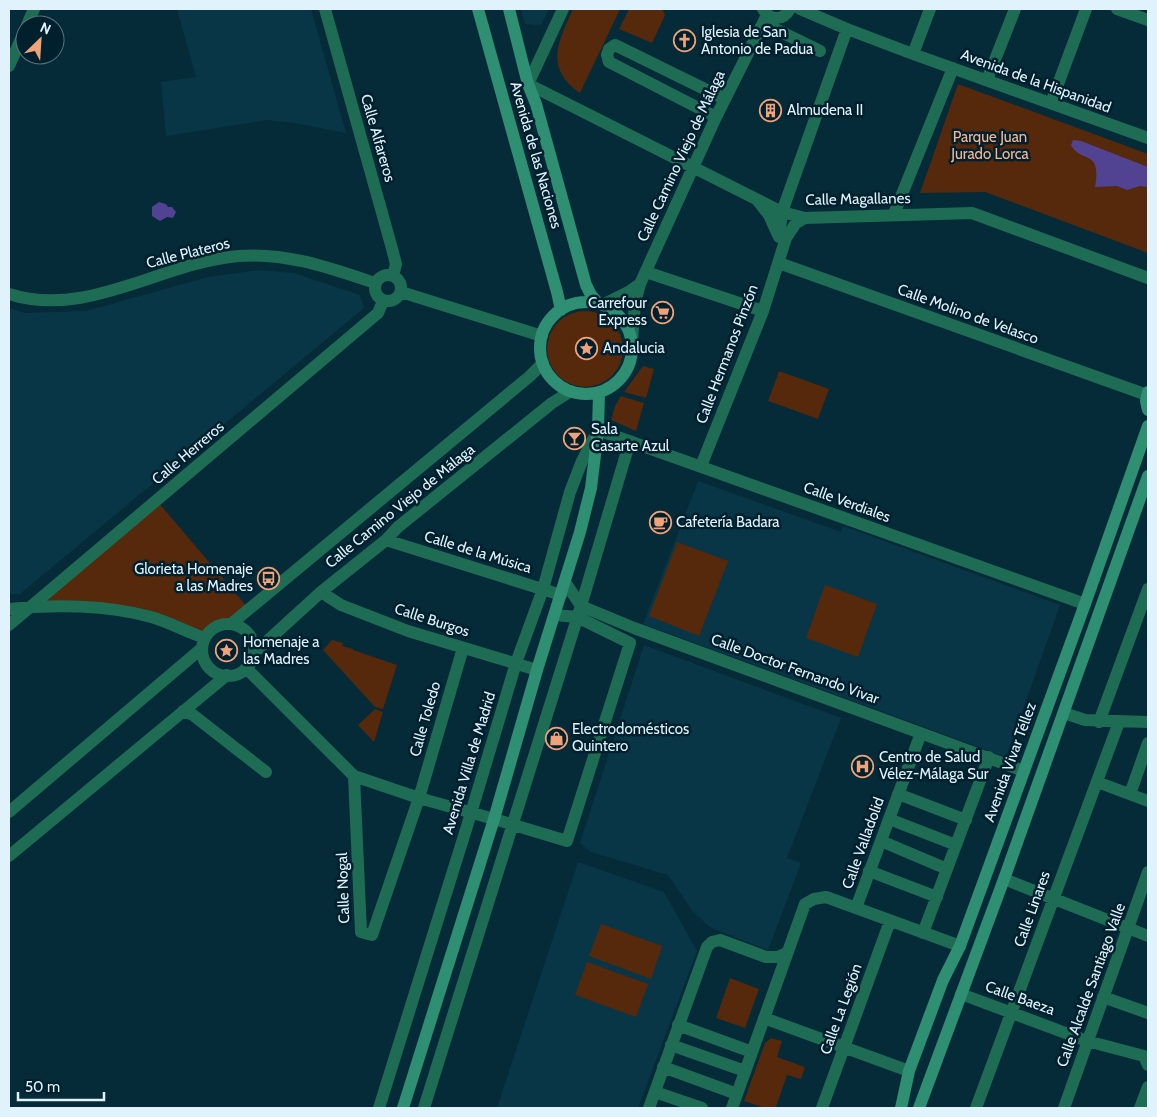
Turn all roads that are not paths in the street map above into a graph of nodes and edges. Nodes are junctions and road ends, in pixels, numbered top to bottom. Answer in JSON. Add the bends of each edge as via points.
{"nodes":[{"id":1,"x":325,"y":9,"type":"edge"},
{"id":2,"x":478,"y":9,"type":"edge"},
{"id":3,"x":509,"y":9,"type":"edge"},
{"id":4,"x":563,"y":9,"type":"edge"},
{"id":5,"x":790,"y":9,"type":"edge"},
{"id":6,"x":800,"y":9,"type":"edge"},
{"id":7,"x":930,"y":9,"type":"edge"},
{"id":8,"x":1015,"y":9,"type":"edge"},
{"id":9,"x":1086,"y":9,"type":"edge"},
{"id":10,"x":1117,"y":9,"type":"edge"},
{"id":11,"x":764,"y":15,"type":"edge"},
{"id":12,"x":1148,"y":20,"type":"edge"},
{"id":13,"x":847,"y":29,"type":"junction"},
{"id":14,"x":820,"y":51,"type":"dead end"},
{"id":15,"x":15,"y":52,"type":"edge"},
{"id":16,"x":913,"y":54,"type":"junction"},
{"id":17,"x":9,"y":66,"type":"edge"},
{"id":18,"x":953,"y":68,"type":"junction"},
{"id":19,"x":987,"y":80,"type":"junction"},
{"id":20,"x":528,"y":84,"type":"junction"},
{"id":21,"x":725,"y":99,"type":"junction"},
{"id":22,"x":1051,"y":103,"type":"junction"},
{"id":23,"x":716,"y":117,"type":"junction"},
{"id":24,"x":1147,"y":134,"type":"edge"},
{"id":25,"x":692,"y":168,"type":"junction"},
{"id":26,"x":756,"y":199,"type":"junction"},
{"id":27,"x":782,"y":212,"type":"junction"},
{"id":28,"x":894,"y":214,"type":"junction"},
{"id":29,"x":805,"y":218,"type":"junction"},
{"id":30,"x":779,"y":237,"type":"junction"},
{"id":31,"x":780,"y":258,"type":"junction"},
{"id":32,"x":646,"y":272,"type":"junction"},
{"id":33,"x":393,"y":276,"type":"junction"},
{"id":34,"x":1148,"y":278,"type":"edge"},
{"id":35,"x":375,"y":284,"type":"junction"},
{"id":36,"x":640,"y":284,"type":"junction"},
{"id":37,"x":401,"y":292,"type":"junction"},
{"id":38,"x":9,"y":294,"type":"edge"},
{"id":39,"x":383,"y":300,"type":"junction"},
{"id":40,"x":601,"y":305,"type":"junction"},
{"id":41,"x":561,"y":310,"type":"junction"},
{"id":42,"x":763,"y":311,"type":"junction"},
{"id":43,"x":542,"y":336,"type":"junction"},
{"id":44,"x":632,"y":340,"type":"junction"},
{"id":45,"x":543,"y":363,"type":"junction"},
{"id":46,"x":571,"y":392,"type":"junction"},
{"id":47,"x":599,"y":392,"type":"junction"},
{"id":48,"x":1147,"y":393,"type":"edge"},
{"id":49,"x":1148,"y":410,"type":"edge"},
{"id":50,"x":1148,"y":426,"type":"edge"},
{"id":51,"x":598,"y":430,"type":"junction"},
{"id":52,"x":630,"y":441,"type":"junction"},
{"id":53,"x":700,"y":466,"type":"junction"},
{"id":54,"x":1148,"y":476,"type":"edge"},
{"id":55,"x":386,"y":540,"type":"junction"},
{"id":56,"x":565,"y":582,"type":"junction"},
{"id":57,"x":543,"y":589,"type":"junction"},
{"id":58,"x":1148,"y":589,"type":"edge"},
{"id":59,"x":321,"y":592,"type":"junction"},
{"id":60,"x":561,"y":595,"type":"junction"},
{"id":61,"x":1086,"y":604,"type":"junction"},
{"id":62,"x":32,"y":606,"type":"junction"},
{"id":63,"x":9,"y":608,"type":"edge"},
{"id":64,"x":579,"y":612,"type":"junction"},
{"id":65,"x":555,"y":615,"type":"junction"},
{"id":66,"x":231,"y":624,"type":"junction"},
{"id":67,"x":9,"y":626,"type":"edge"},
{"id":68,"x":204,"y":643,"type":"junction"},
{"id":69,"x":463,"y":648,"type":"junction"},
{"id":70,"x":254,"y":653,"type":"junction"},
{"id":71,"x":516,"y":663,"type":"junction"},
{"id":72,"x":246,"y":668,"type":"junction"},
{"id":73,"x":537,"y":670,"type":"junction"},
{"id":74,"x":227,"y":676,"type":"junction"},
{"id":75,"x":183,"y":711,"type":"junction"},
{"id":76,"x":1064,"y":712,"type":"junction"},
{"id":77,"x":1099,"y":722,"type":"junction"},
{"id":78,"x":1119,"y":722,"type":"junction"},
{"id":79,"x":1148,"y":722,"type":"edge"},
{"id":80,"x":921,"y":733,"type":"junction"},
{"id":81,"x":1148,"y":743,"type":"edge"},
{"id":82,"x":989,"y":757,"type":"junction"},
{"id":83,"x":1024,"y":771,"type":"junction"},
{"id":84,"x":266,"y":772,"type":"dead end"},
{"id":85,"x":354,"y":776,"type":"junction"},
{"id":86,"x":1097,"y":782,"type":"junction"},
{"id":87,"x":898,"y":794,"type":"junction"},
{"id":88,"x":1130,"y":794,"type":"junction"},
{"id":89,"x":419,"y":798,"type":"junction"},
{"id":90,"x":1148,"y":801,"type":"edge"},
{"id":91,"x":9,"y":812,"type":"edge"},
{"id":92,"x":471,"y":813,"type":"junction"},
{"id":93,"x":494,"y":819,"type":"junction"},
{"id":94,"x":889,"y":819,"type":"junction"},
{"id":95,"x":966,"y":820,"type":"junction"},
{"id":96,"x":512,"y":825,"type":"junction"},
{"id":97,"x":881,"y":841,"type":"junction"},
{"id":98,"x":956,"y":845,"type":"junction"},
{"id":99,"x":9,"y":856,"type":"edge"},
{"id":100,"x":948,"y":868,"type":"junction"},
{"id":101,"x":869,"y":871,"type":"junction"},
{"id":102,"x":1148,"y":872,"type":"edge"},
{"id":103,"x":1004,"y":879,"type":"junction"},
{"id":104,"x":937,"y":897,"type":"junction"},
{"id":105,"x":1053,"y":898,"type":"junction"},
{"id":106,"x":856,"y":908,"type":"junction"},
{"id":107,"x":890,"y":921,"type":"junction"},
{"id":108,"x":1128,"y":928,"type":"junction"},
{"id":109,"x":923,"y":933,"type":"junction"},
{"id":110,"x":1148,"y":936,"type":"edge"},
{"id":111,"x":960,"y":946,"type":"junction"},
{"id":112,"x":788,"y":952,"type":"junction"},
{"id":113,"x":961,"y":994,"type":"junction"},
{"id":114,"x":1103,"y":996,"type":"junction"},
{"id":115,"x":1011,"y":1012,"type":"junction"},
{"id":116,"x":1148,"y":1013,"type":"edge"},
{"id":117,"x":764,"y":1018,"type":"junction"},
{"id":118,"x":678,"y":1025,"type":"junction"},
{"id":119,"x":1087,"y":1041,"type":"junction"},
{"id":120,"x":671,"y":1045,"type":"junction"},
{"id":121,"x":844,"y":1048,"type":"junction"},
{"id":122,"x":752,"y":1052,"type":"junction"},
{"id":123,"x":1148,"y":1066,"type":"edge"},
{"id":124,"x":663,"y":1067,"type":"junction"},
{"id":125,"x":745,"y":1071,"type":"junction"},
{"id":126,"x":908,"y":1071,"type":"junction"},
{"id":127,"x":1148,"y":1087,"type":"edge"},
{"id":128,"x":655,"y":1092,"type":"junction"},
{"id":129,"x":737,"y":1094,"type":"junction"},
{"id":130,"x":379,"y":1108,"type":"edge"},
{"id":131,"x":403,"y":1108,"type":"edge"},
{"id":132,"x":424,"y":1108,"type":"edge"},
{"id":133,"x":649,"y":1108,"type":"edge"},
{"id":134,"x":702,"y":1108,"type":"edge"},
{"id":135,"x":732,"y":1108,"type":"edge"},
{"id":136,"x":822,"y":1108,"type":"edge"},
{"id":137,"x":901,"y":1108,"type":"edge"},
{"id":138,"x":919,"y":1108,"type":"edge"},
{"id":139,"x":976,"y":1108,"type":"edge"},
{"id":140,"x":1064,"y":1108,"type":"edge"},
{"id":141,"x":1140,"y":1108,"type":"edge"}],
"edges":[{"from":1,"to":33,"type":"street","name":"Calle Alfareros","via":[[396,264]]},
{"from":2,"to":41,"type":"street","name":"Avenida de las Naciones"},
{"from":3,"to":20,"type":"street","name":"Avenida de las Naciones"},
{"from":4,"to":20,"type":"street"},
{"from":5,"to":11,"type":"street","via":[[778,18]]},
{"from":6,"to":13,"type":"street","name":"Avenida de la Hispanidad"},
{"from":7,"to":16,"type":"street"},
{"from":8,"to":19,"type":"street"},
{"from":9,"to":22,"type":"street"},
{"from":10,"to":12,"type":"street"},
{"from":11,"to":14,"type":"street"},
{"from":11,"to":21,"type":"street","name":"Calle Camino Viejo de Málaga"},
{"from":13,"to":16,"type":"street","name":"Avenida de la Hispanidad"},
{"from":13,"to":27,"type":"street"},
{"from":15,"to":17,"type":"street"},
{"from":16,"to":18,"type":"street","name":"Avenida de la Hispanidad"},
{"from":18,"to":19,"type":"street","name":"Avenida de la Hispanidad"},
{"from":18,"to":28,"type":"street"},
{"from":19,"to":22,"type":"street","name":"Avenida de la Hispanidad"},
{"from":20,"to":25,"type":"street","name":"Calle Magallanes"},
{"from":20,"to":40,"type":"street","name":"Avenida de las Naciones","via":[[586,285]]},
{"from":21,"to":23,"type":"street","name":"Calle Camino Viejo de Málaga"},
{"from":21,"to":23,"type":"street","via":[[615,45],[609,49],[609,62]]},
{"from":22,"to":24,"type":"street","name":"Avenida de la Hispanidad"},
{"from":23,"to":25,"type":"street","name":"Calle Camino Viejo de Málaga"},
{"from":25,"to":26,"type":"street","name":"Calle Magallanes"},
{"from":25,"to":32,"type":"street","name":"Calle Camino Viejo de Málaga"},
{"from":26,"to":27,"type":"street","name":"Calle Magallanes"},
{"from":26,"to":30,"type":"street","via":[[769,215]]},
{"from":27,"to":29,"type":"street","name":"Calle Magallanes"},
{"from":27,"to":30,"type":"street"},
{"from":28,"to":29,"type":"street","name":"Calle Magallanes"},
{"from":28,"to":34,"type":"street","name":"Calle Magallanes","via":[[972,213]]},
{"from":29,"to":31,"type":"street","name":"Calle Hermanos Pinzón","via":[[791,229]]},
{"from":30,"to":31,"type":"street"},
{"from":31,"to":42,"type":"street","name":"Calle Hermanos Pinzón"},
{"from":31,"to":48,"type":"street","name":"Calle Molino de Velasco"},
{"from":32,"to":36,"type":"street","name":"Calle Camino Viejo de Málaga"},
{"from":32,"to":42,"type":"street"},
{"from":33,"to":35,"type":"street","via":[[384,276]]},
{"from":33,"to":37,"type":"street","via":[[400,284]]},
{"from":35,"to":38,"type":"street","name":"Calle Plateros","via":[[298,260],[237,256],[61,301],[26,300]]},
{"from":35,"to":39,"type":"street","via":[[375,294]]},
{"from":36,"to":40,"type":"street"},
{"from":36,"to":44,"type":"street","name":"Calle Camino Viejo de Málaga"},
{"from":37,"to":39,"type":"street","via":[[393,301]]},
{"from":37,"to":43,"type":"street"},
{"from":39,"to":62,"type":"street","name":"Calle Herreros","via":[[378,313]]},
{"from":40,"to":41,"type":"street","via":[[587,302]]},
{"from":40,"to":44,"type":"street","via":[[620,316]]},
{"from":41,"to":43,"type":"street","via":[[552,317]]},
{"from":42,"to":53,"type":"street","name":"Calle Hermanos Pinzón"},
{"from":43,"to":45,"type":"street","via":[[540,350]]},
{"from":44,"to":47,"type":"street","via":[[629,367],[612,387]]},
{"from":45,"to":46,"type":"street","via":[[549,375]]},
{"from":45,"to":66,"type":"street","name":"Calle Camino Viejo de Málaga"},
{"from":46,"to":47,"type":"street"},
{"from":46,"to":55,"type":"street","name":"Calle Camino Viejo de Málaga","via":[[544,409]]},
{"from":47,"to":51,"type":"street"},
{"from":48,"to":49,"type":"street"},
{"from":50,"to":61,"type":"street","name":"Avenida Vivar Téllez"},
{"from":51,"to":52,"type":"street","name":"Calle Verdiales"},
{"from":51,"to":56,"type":"street","via":[[591,488]]},
{"from":51,"to":57,"type":"street","name":"Avenida Villa de Madrid","via":[[570,492]]},
{"from":52,"to":53,"type":"street","name":"Calle Verdiales"},
{"from":52,"to":64,"type":"street"},
{"from":53,"to":61,"type":"street","name":"Calle Verdiales"},
{"from":54,"to":76,"type":"street"},
{"from":55,"to":57,"type":"street","name":"Calle de la Música"},
{"from":55,"to":59,"type":"street","name":"Calle Camino Viejo de Málaga"},
{"from":56,"to":60,"type":"street"},
{"from":56,"to":64,"type":"street"},
{"from":57,"to":60,"type":"street","name":"Calle de la Música"},
{"from":57,"to":71,"type":"street","name":"Avenida Villa de Madrid"},
{"from":58,"to":77,"type":"street"},
{"from":59,"to":69,"type":"street","name":"Calle Burgos","via":[[341,605]]},
{"from":59,"to":70,"type":"street","name":"Calle Camino Viejo de Málaga"},
{"from":60,"to":65,"type":"street"},
{"from":61,"to":83,"type":"street","name":"Avenida Vivar Téllez"},
{"from":62,"to":63,"type":"street"},
{"from":62,"to":67,"type":"street","name":"Calle Herreros"},
{"from":62,"to":68,"type":"street","via":[[93,607],[151,617]]},
{"from":64,"to":65,"type":"street"},
{"from":64,"to":80,"type":"street","name":"Calle Doctor Fernando Vivar","via":[[634,628]]},
{"from":64,"to":96,"type":"street"},
{"from":64,"to":96,"type":"street","via":[[630,643],[567,841]]},
{"from":65,"to":73,"type":"street"},
{"from":66,"to":68,"type":"street","via":[[211,630]]},
{"from":66,"to":70,"type":"street","via":[[249,634],[254,642]]},
{"from":68,"to":74,"type":"street","via":[[204,658],[209,667]]},
{"from":68,"to":91,"type":"street"},
{"from":69,"to":71,"type":"street","name":"Calle Burgos"},
{"from":69,"to":89,"type":"street","name":"Calle Toledo"},
{"from":70,"to":72,"type":"street"},
{"from":71,"to":73,"type":"street","name":"Calle Burgos"},
{"from":71,"to":92,"type":"street","name":"Avenida Villa de Madrid"},
{"from":72,"to":74,"type":"street"},
{"from":72,"to":85,"type":"street"},
{"from":73,"to":93,"type":"street"},
{"from":74,"to":75,"type":"street"},
{"from":75,"to":84,"type":"street","via":[[193,715]]},
{"from":75,"to":99,"type":"street"},
{"from":76,"to":77,"type":"street"},
{"from":76,"to":103,"type":"street"},
{"from":77,"to":78,"type":"street"},
{"from":78,"to":79,"type":"street"},
{"from":78,"to":86,"type":"street","name":"Calle Linares"},
{"from":80,"to":82,"type":"street","name":"Calle Doctor Fernando Vivar"},
{"from":80,"to":87,"type":"street","name":"Calle Valladolid"},
{"from":81,"to":88,"type":"street"},
{"from":82,"to":83,"type":"street","name":"Calle Doctor Fernando Vivar"},
{"from":82,"to":95,"type":"street"},
{"from":83,"to":111,"type":"street","name":"Avenida Vivar Téllez"},
{"from":85,"to":89,"type":"street"},
{"from":85,"to":89,"type":"street","name":"Calle Nogal","via":[[361,932],[372,935]]},
{"from":86,"to":88,"type":"street"},
{"from":86,"to":105,"type":"street","name":"Calle Linares"},
{"from":87,"to":94,"type":"street","name":"Calle Valladolid"},
{"from":87,"to":95,"type":"street"},
{"from":88,"to":90,"type":"street"},
{"from":89,"to":92,"type":"street"},
{"from":92,"to":93,"type":"street"},
{"from":92,"to":130,"type":"street","name":"Avenida Villa de Madrid"},
{"from":93,"to":96,"type":"street"},
{"from":93,"to":131,"type":"street"},
{"from":94,"to":97,"type":"street","name":"Calle Valladolid"},
{"from":94,"to":98,"type":"street"},
{"from":95,"to":98,"type":"street"},
{"from":96,"to":132,"type":"street"},
{"from":97,"to":100,"type":"street"},
{"from":97,"to":101,"type":"street","name":"Calle Valladolid"},
{"from":98,"to":100,"type":"street"},
{"from":100,"to":104,"type":"street"},
{"from":101,"to":104,"type":"street"},
{"from":101,"to":106,"type":"street","name":"Calle Valladolid"},
{"from":102,"to":108,"type":"street","name":"Calle Alcalde Santiago Valle"},
{"from":103,"to":105,"type":"street"},
{"from":103,"to":113,"type":"street"},
{"from":104,"to":109,"type":"street"},
{"from":105,"to":108,"type":"street"},
{"from":105,"to":115,"type":"street","name":"Calle Linares"},
{"from":106,"to":107,"type":"street"},
{"from":106,"to":112,"type":"street","via":[[826,897],[805,904]]},
{"from":107,"to":109,"type":"street"},
{"from":107,"to":121,"type":"street","name":"Calle La Legión"},
{"from":108,"to":110,"type":"street"},
{"from":108,"to":114,"type":"street","name":"Calle Alcalde Santiago Valle"},
{"from":109,"to":111,"type":"street"},
{"from":111,"to":126,"type":"street","name":"Avenida Vivar Téllez"},
{"from":112,"to":117,"type":"street"},
{"from":112,"to":118,"type":"street","via":[[778,957],[766,957],[720,940],[712,942],[707,947]]},
{"from":113,"to":115,"type":"street","name":"Calle Baeza"},
{"from":113,"to":138,"type":"street"},
{"from":114,"to":116,"type":"street"},
{"from":114,"to":119,"type":"street","name":"Calle Alcalde Santiago Valle"},
{"from":115,"to":119,"type":"street","name":"Calle Baeza"},
{"from":115,"to":139,"type":"street","name":"Calle Linares"},
{"from":117,"to":121,"type":"street"},
{"from":117,"to":122,"type":"street"},
{"from":118,"to":120,"type":"street"},
{"from":118,"to":122,"type":"street"},
{"from":119,"to":123,"type":"street","name":"Calle Baeza","via":[[1144,1056]]},
{"from":119,"to":140,"type":"street","name":"Calle Alcalde Santiago Valle"},
{"from":120,"to":124,"type":"street"},
{"from":120,"to":125,"type":"street"},
{"from":121,"to":126,"type":"street"},
{"from":121,"to":136,"type":"street","name":"Calle La Legión"},
{"from":122,"to":125,"type":"street"},
{"from":124,"to":128,"type":"street"},
{"from":124,"to":129,"type":"street"},
{"from":125,"to":129,"type":"street"},
{"from":126,"to":137,"type":"street","name":"Avenida Vivar Téllez"},
{"from":127,"to":141,"type":"street"},
{"from":128,"to":133,"type":"street"},
{"from":128,"to":134,"type":"street"},
{"from":129,"to":135,"type":"street"}]}
